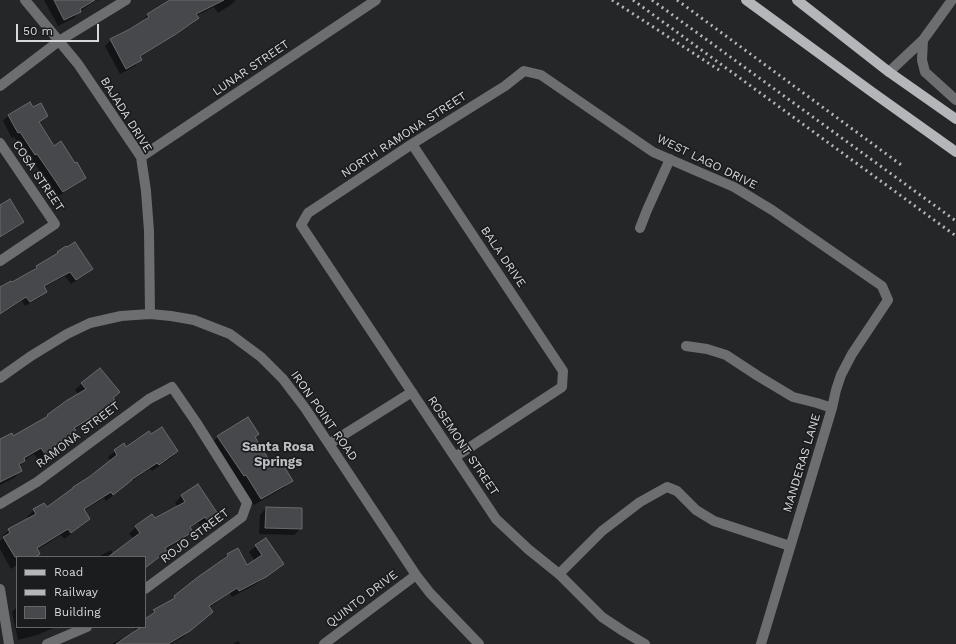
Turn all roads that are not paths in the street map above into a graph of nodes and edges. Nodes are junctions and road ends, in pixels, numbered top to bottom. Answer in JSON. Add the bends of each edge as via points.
{"nodes":[{"id":1,"x":25,"y":0,"type":"edge"},
{"id":2,"x":126,"y":0,"type":"edge"},
{"id":3,"x":376,"y":0,"type":"edge"},
{"id":4,"x":746,"y":0,"type":"edge"},
{"id":5,"x":797,"y":0,"type":"edge"},
{"id":6,"x":952,"y":0,"type":"edge"},
{"id":7,"x":923,"y":40,"type":"junction"},
{"id":8,"x":59,"y":42,"type":"junction"},
{"id":9,"x":524,"y":71,"type":"joint"},
{"id":10,"x":889,"y":72,"type":"junction"},
{"id":11,"x":0,"y":86,"type":"edge"},
{"id":12,"x":956,"y":100,"type":"edge"},
{"id":13,"x":956,"y":119,"type":"edge"},
{"id":14,"x":0,"y":144,"type":"edge"},
{"id":15,"x":412,"y":144,"type":"junction"},
{"id":16,"x":956,"y":152,"type":"edge"},
{"id":17,"x":141,"y":157,"type":"junction"},
{"id":18,"x":670,"y":159,"type":"junction"},
{"id":19,"x":301,"y":225,"type":"joint"},
{"id":20,"x":640,"y":228,"type":"dead end"},
{"id":21,"x":0,"y":261,"type":"edge"},
{"id":22,"x":888,"y":300,"type":"joint"},
{"id":23,"x":150,"y":314,"type":"junction"},
{"id":24,"x":686,"y":346,"type":"dead end"},
{"id":25,"x":0,"y":378,"type":"edge"},
{"id":26,"x":412,"y":392,"type":"junction"},
{"id":27,"x":832,"y":408,"type":"junction"},
{"id":28,"x":329,"y":444,"type":"junction"},
{"id":29,"x":455,"y":457,"type":"junction"},
{"id":30,"x":0,"y":504,"type":"edge"},
{"id":31,"x":242,"y":517,"type":"joint"},
{"id":32,"x":790,"y":546,"type":"junction"},
{"id":33,"x":560,"y":574,"type":"junction"},
{"id":34,"x":416,"y":575,"type":"junction"},
{"id":35,"x":146,"y":588,"type":"edge"},
{"id":36,"x":0,"y":589,"type":"edge"},
{"id":37,"x":85,"y":628,"type":"edge"},
{"id":38,"x":9,"y":644,"type":"edge"},
{"id":39,"x":47,"y":644,"type":"edge"},
{"id":40,"x":324,"y":644,"type":"edge"},
{"id":41,"x":479,"y":644,"type":"edge"},
{"id":42,"x":644,"y":644,"type":"edge"},
{"id":43,"x":761,"y":644,"type":"edge"}],
"edges":[{"from":1,"to":8,"type":"street","name":"BAJADA DRIVE"},
{"from":2,"to":8,"type":"street"},
{"from":3,"to":17,"type":"street","name":"LUNAR STREET"},
{"from":4,"to":16,"type":"main road"},
{"from":5,"to":10,"type":"main road"},
{"from":6,"to":7,"type":"street"},
{"from":7,"to":10,"type":"street"},
{"from":7,"to":12,"type":"street","via":[[922,60],[925,72]]},
{"from":8,"to":11,"type":"street"},
{"from":8,"to":17,"type":"street","name":"BAJADA DRIVE","via":[[78,64]]},
{"from":9,"to":15,"type":"street","name":"NORTH RAMONA STREET","via":[[505,86]]},
{"from":9,"to":18,"type":"street","name":"WEST LAGO DRIVE","via":[[541,75],[653,152]]},
{"from":10,"to":13,"type":"main road"},
{"from":14,"to":21,"type":"street","name":"COSA STREET","via":[[55,224]]},
{"from":15,"to":19,"type":"street","name":"NORTH RAMONA STREET","via":[[308,213]]},
{"from":15,"to":29,"type":"street","name":"BALA DRIVE","via":[[564,371],[562,387]]},
{"from":17,"to":23,"type":"street","name":"BAJADA DRIVE","via":[[149,231]]},
{"from":18,"to":20,"type":"street"},
{"from":18,"to":22,"type":"street","name":"WEST LAGO DRIVE","via":[[734,187],[772,210],[882,286]]},
{"from":19,"to":26,"type":"street","name":"ROSEMONT STREET"},
{"from":22,"to":27,"type":"street","name":"MANDERAS LANE","via":[[841,375]]},
{"from":23,"to":25,"type":"street","name":"IRON POINT ROAD","via":[[121,316],[90,323],[31,356]]},
{"from":23,"to":28,"type":"street","name":"IRON POINT ROAD","via":[[194,320],[230,334],[261,357],[283,379]]},
{"from":24,"to":27,"type":"street","via":[[726,355],[793,397]]},
{"from":26,"to":28,"type":"street"},
{"from":26,"to":29,"type":"street","name":"ROSEMONT STREET"},
{"from":27,"to":32,"type":"street","name":"MANDERAS LANE"},
{"from":28,"to":34,"type":"street","name":"IRON POINT ROAD"},
{"from":29,"to":33,"type":"street","name":"ROSEMONT STREET","via":[[496,518],[528,549]]},
{"from":30,"to":31,"type":"street","name":"RAMONA STREET","via":[[37,482],[149,399],[172,387],[247,503]]},
{"from":31,"to":35,"type":"street","name":"ROJO STREET"},
{"from":32,"to":33,"type":"street","via":[[714,522],[696,510],[677,491],[667,487],[640,502],[602,531]]},
{"from":32,"to":43,"type":"street","name":"MANDERAS LANE"},
{"from":33,"to":42,"type":"street","name":"ROSEMONT STREET","via":[[602,616]]},
{"from":34,"to":40,"type":"street","name":"QUINTO DRIVE"},
{"from":34,"to":41,"type":"street","name":"IRON POINT ROAD"},
{"from":36,"to":38,"type":"street"},
{"from":37,"to":39,"type":"street"}]}
